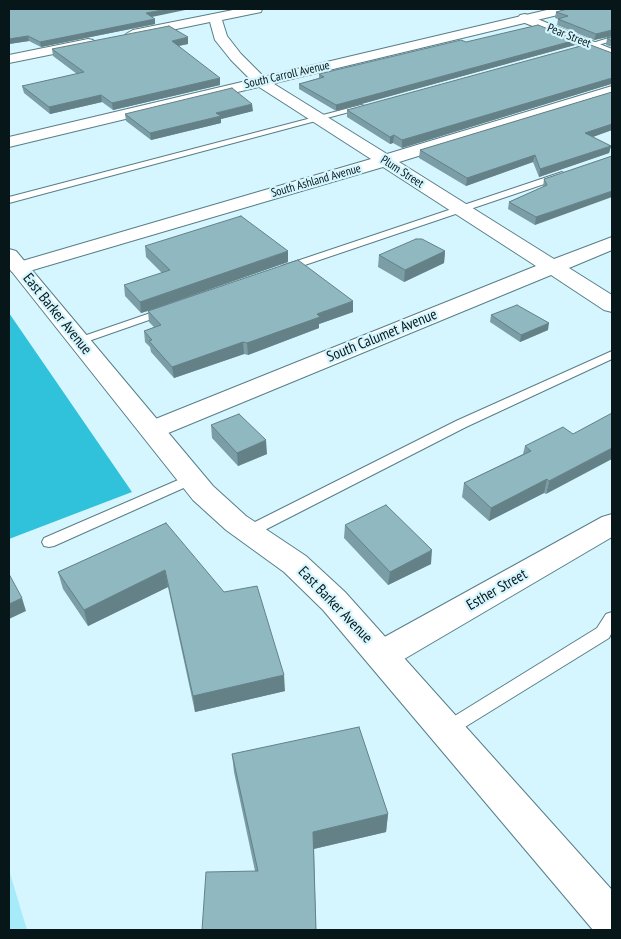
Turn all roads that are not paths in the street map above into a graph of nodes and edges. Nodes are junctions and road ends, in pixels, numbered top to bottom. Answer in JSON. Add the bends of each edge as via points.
{"nodes":[{"id":1,"x":256,"y":9,"type":"edge"},
{"id":2,"x":566,"y":9,"type":"edge"},
{"id":3,"x":215,"y":17,"type":"junction"},
{"id":4,"x":525,"y":18,"type":"junction"},
{"id":5,"x":121,"y":36,"type":"edge"},
{"id":6,"x":102,"y":40,"type":"edge"},
{"id":7,"x":612,"y":40,"type":"edge"},
{"id":8,"x":591,"y":45,"type":"junction"},
{"id":9,"x":573,"y":50,"type":"edge"},
{"id":10,"x":612,"y":54,"type":"edge"},
{"id":11,"x":9,"y":59,"type":"edge"},
{"id":12,"x":261,"y":82,"type":"junction"},
{"id":13,"x":612,"y":91,"type":"edge"},
{"id":14,"x":368,"y":106,"type":"edge"},
{"id":15,"x":320,"y":120,"type":"junction"},
{"id":16,"x":9,"y":142,"type":"edge"},
{"id":17,"x":384,"y":161,"type":"junction"},
{"id":18,"x":577,"y":170,"type":"edge"},
{"id":19,"x":9,"y":200,"type":"edge"},
{"id":20,"x":461,"y":210,"type":"junction"},
{"id":21,"x":612,"y":243,"type":"edge"},
{"id":22,"x":14,"y":262,"type":"edge"},
{"id":23,"x":551,"y":267,"type":"junction"},
{"id":24,"x":272,"y":273,"type":"edge"},
{"id":25,"x":180,"y":305,"type":"edge"},
{"id":26,"x":612,"y":305,"type":"edge"},
{"id":27,"x":79,"y":341,"type":"junction"},
{"id":28,"x":612,"y":355,"type":"edge"},
{"id":29,"x":152,"y":430,"type":"junction"},
{"id":30,"x":192,"y":480,"type":"junction"},
{"id":31,"x":612,"y":524,"type":"edge"},
{"id":32,"x":248,"y":532,"type":"junction"},
{"id":33,"x":49,"y":542,"type":"dead end"},
{"id":34,"x":612,"y":618,"type":"edge"},
{"id":35,"x":382,"y":656,"type":"junction"},
{"id":36,"x":446,"y":730,"type":"junction"},
{"id":37,"x":612,"y":921,"type":"edge"}],
"edges":[{"from":1,"to":3,"type":"street"},
{"from":2,"to":4,"type":"street","name":"South Carroll Avenue"},
{"from":3,"to":5,"type":"street"},
{"from":3,"to":12,"type":"street","name":"Plum Street","via":[[220,37]]},
{"from":4,"to":8,"type":"street","name":"Pear Street"},
{"from":4,"to":12,"type":"street","name":"South Carroll Avenue"},
{"from":6,"to":11,"type":"street"},
{"from":7,"to":8,"type":"lane"},
{"from":8,"to":9,"type":"lane"},
{"from":8,"to":10,"type":"street","name":"Pear Street"},
{"from":12,"to":15,"type":"street","name":"Plum Street"},
{"from":12,"to":16,"type":"street","name":"South Carroll Avenue"},
{"from":13,"to":17,"type":"street","name":"South Ashland Avenue"},
{"from":14,"to":15,"type":"lane"},
{"from":15,"to":17,"type":"street","name":"Plum Street"},
{"from":15,"to":19,"type":"lane"},
{"from":17,"to":20,"type":"street","name":"Plum Street"},
{"from":17,"to":22,"type":"street","name":"South Ashland Avenue"},
{"from":18,"to":20,"type":"lane"},
{"from":20,"to":23,"type":"street","name":"Plum Street"},
{"from":20,"to":24,"type":"lane"},
{"from":21,"to":23,"type":"street","name":"South Calumet Avenue"},
{"from":22,"to":27,"type":"street","name":"East Barker Avenue"},
{"from":23,"to":26,"type":"street","name":"Plum Street"},
{"from":23,"to":29,"type":"street","name":"South Calumet Avenue"},
{"from":25,"to":27,"type":"lane"},
{"from":27,"to":29,"type":"street","name":"East Barker Avenue"},
{"from":28,"to":32,"type":"lane","via":[[461,424]]},
{"from":29,"to":30,"type":"street","name":"East Barker Avenue"},
{"from":30,"to":32,"type":"street","name":"East Barker Avenue"},
{"from":30,"to":33,"type":"lane"},
{"from":31,"to":35,"type":"street","name":"Esther Street"},
{"from":32,"to":35,"type":"street","name":"East Barker Avenue","via":[[295,564],[334,601]]},
{"from":34,"to":36,"type":"lane","via":[[603,633]]},
{"from":35,"to":36,"type":"street","name":"East Barker Avenue"},
{"from":36,"to":37,"type":"street","name":"East Barker Avenue"}]}
